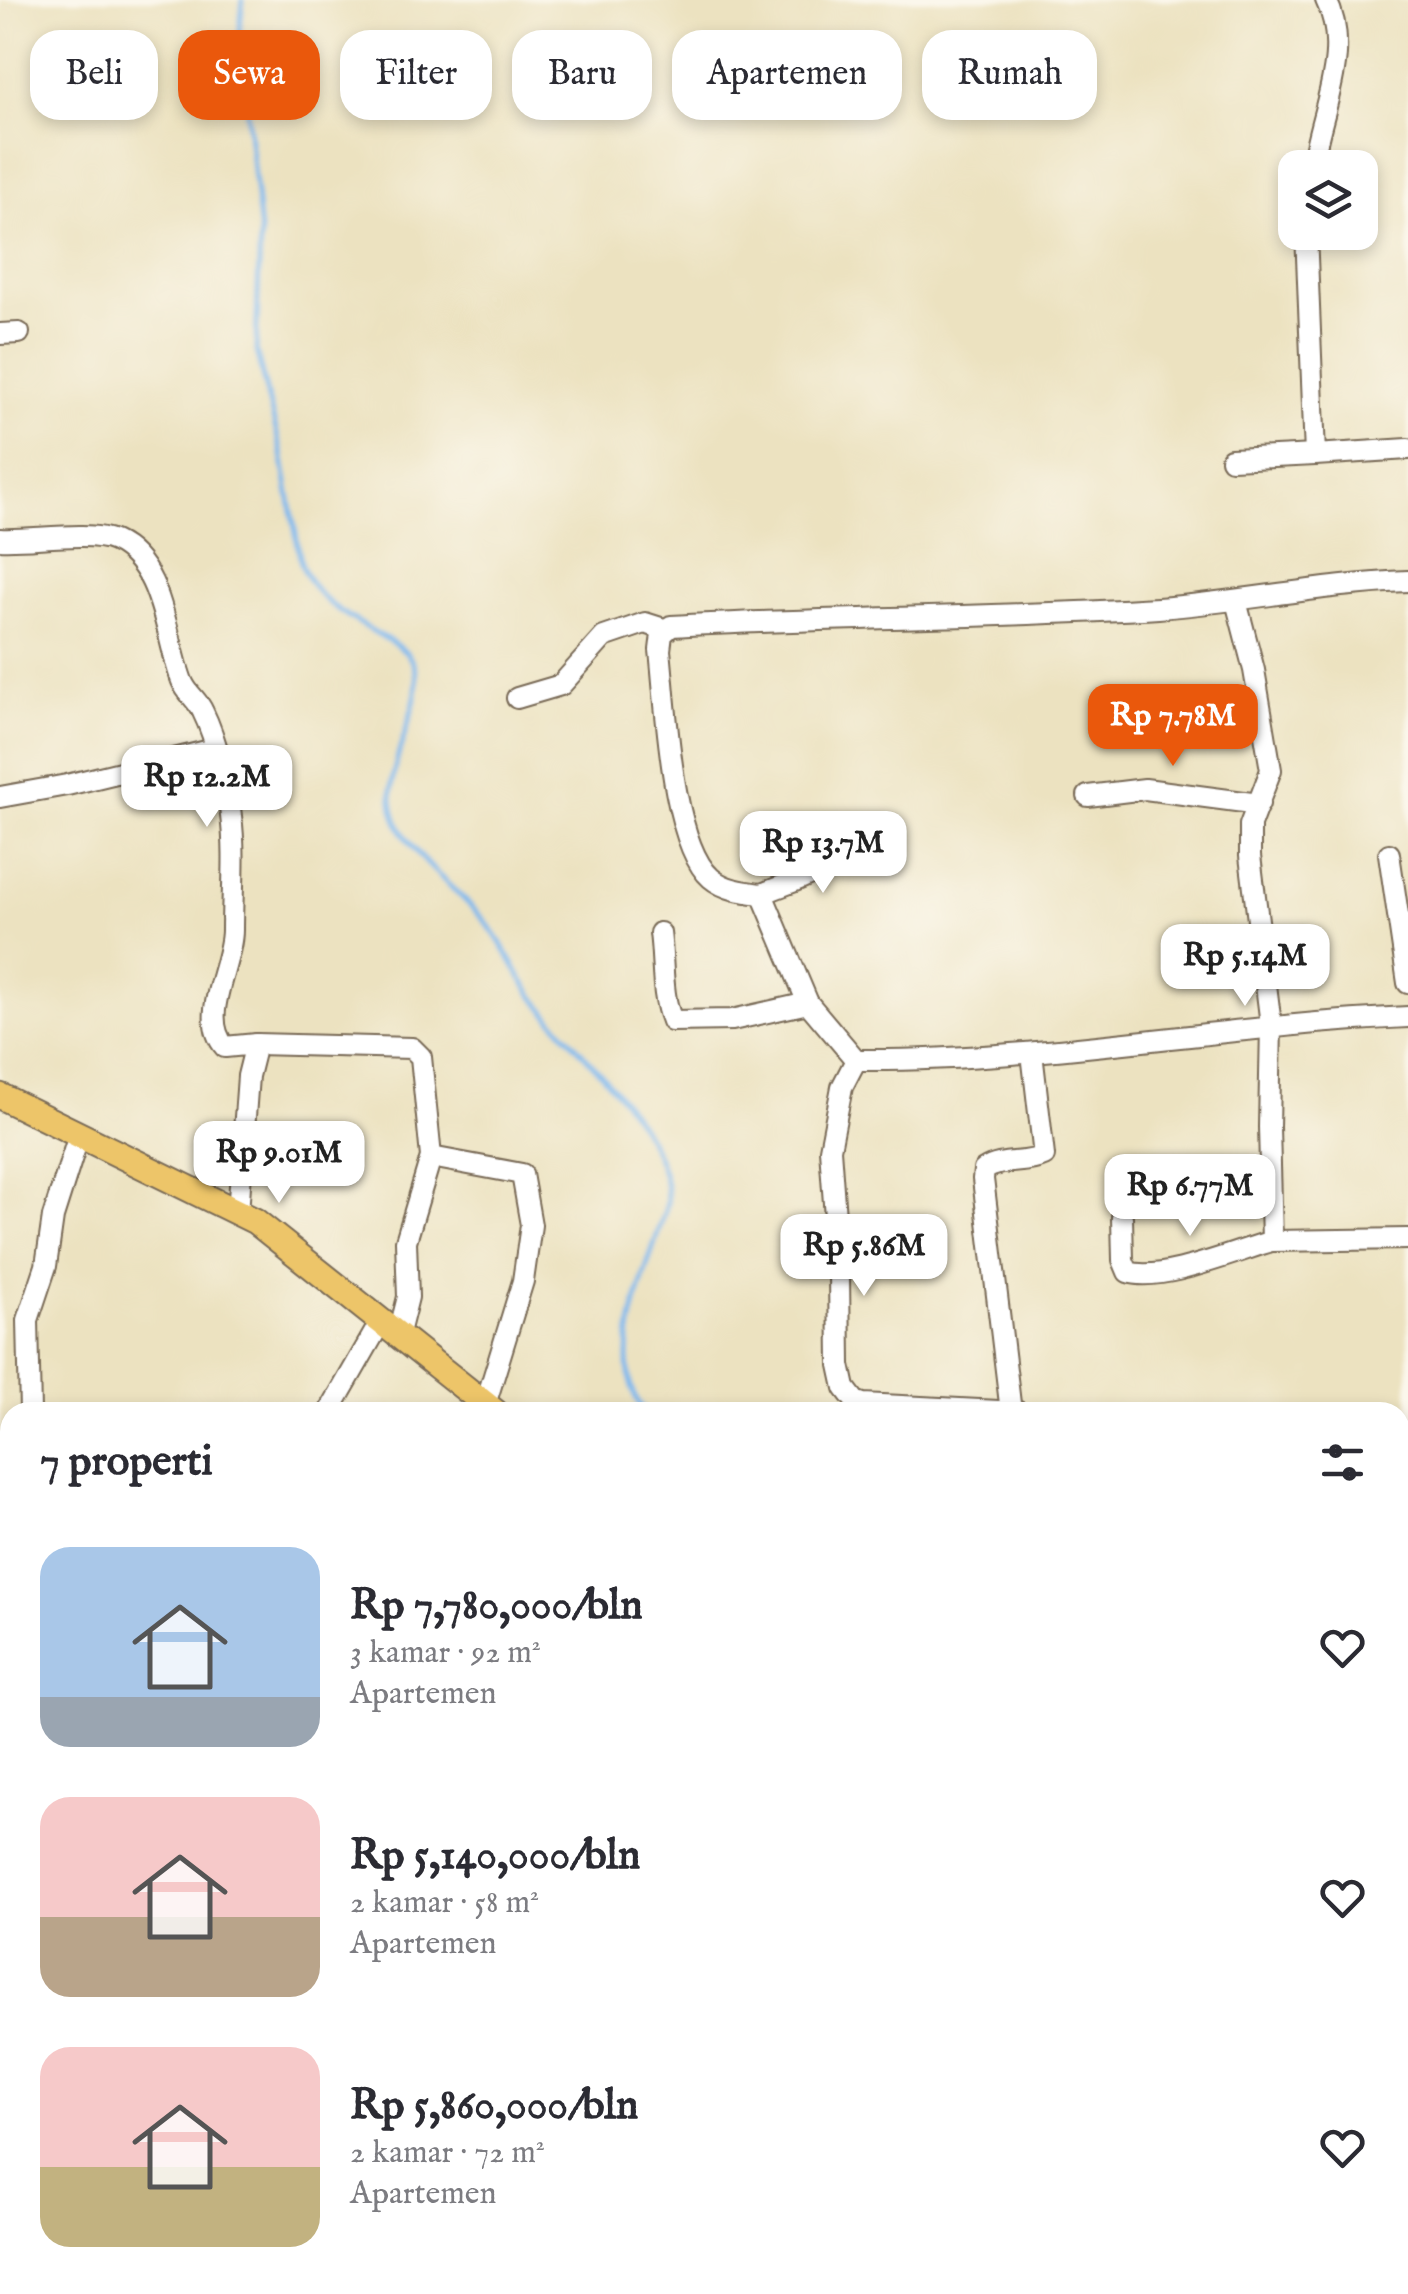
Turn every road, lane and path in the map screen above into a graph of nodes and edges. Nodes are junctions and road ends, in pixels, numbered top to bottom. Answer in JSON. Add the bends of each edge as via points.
{"nodes":[{"id":1,"x":1326,"y":0,"type":"edge"},
{"id":2,"x":1314,"y":150,"type":"edge"},
{"id":3,"x":1307,"y":250,"type":"edge"},
{"id":4,"x":1408,"y":449,"type":"edge"},
{"id":5,"x":1315,"y":456,"type":"junction"},
{"id":6,"x":1231,"y":459,"type":"dead end"},
{"id":7,"x":0,"y":539,"type":"edge"},
{"id":8,"x":1408,"y":581,"type":"edge"},
{"id":9,"x":1236,"y":601,"type":"junction"},
{"id":10,"x":666,"y":630,"type":"junction"},
{"id":11,"x":517,"y":698,"type":"dead end"},
{"id":12,"x":215,"y":749,"type":"junction"},
{"id":13,"x":0,"y":796,"type":"edge"},
{"id":14,"x":1088,"y":796,"type":"dead end"},
{"id":15,"x":1259,"y":804,"type":"junction"},
{"id":16,"x":838,"y":846,"type":"dead end"},
{"id":17,"x":1389,"y":854,"type":"dead end"},
{"id":18,"x":762,"y":894,"type":"junction"},
{"id":19,"x":660,"y":933,"type":"dead end"},
{"id":20,"x":1408,"y":983,"type":"edge"},
{"id":21,"x":808,"y":1002,"type":"junction"},
{"id":22,"x":1408,"y":1017,"type":"edge"},
{"id":23,"x":1272,"y":1026,"type":"junction"},
{"id":24,"x":256,"y":1044,"type":"junction"},
{"id":25,"x":1032,"y":1054,"type":"junction"},
{"id":26,"x":856,"y":1060,"type":"junction"},
{"id":27,"x":0,"y":1096,"type":"edge"},
{"id":28,"x":76,"y":1143,"type":"junction"},
{"id":29,"x":431,"y":1158,"type":"junction"},
{"id":30,"x":238,"y":1212,"type":"junction"},
{"id":31,"x":1122,"y":1217,"type":"dead end"},
{"id":32,"x":1408,"y":1239,"type":"edge"},
{"id":33,"x":1272,"y":1241,"type":"junction"},
{"id":34,"x":389,"y":1330,"type":"junction"},
{"id":35,"x":30,"y":1402,"type":"edge"},
{"id":36,"x":336,"y":1402,"type":"edge"},
{"id":37,"x":481,"y":1402,"type":"edge"},
{"id":38,"x":492,"y":1402,"type":"edge"},
{"id":39,"x":858,"y":1402,"type":"edge"},
{"id":40,"x":1014,"y":1402,"type":"edge"}],
"edges":[{"from":1,"to":2,"type":"street","via":[[1336,34],[1335,73]]},
{"from":3,"to":5,"type":"street"},
{"from":4,"to":5,"type":"street"},
{"from":5,"to":6,"type":"street"},
{"from":7,"to":12,"type":"street","via":[[112,540],[137,558],[159,599],[180,677],[204,713]]},
{"from":8,"to":9,"type":"street"},
{"from":9,"to":10,"type":"street"},
{"from":9,"to":15,"type":"street","via":[[1270,770]]},
{"from":10,"to":11,"type":"street","via":[[645,623],[604,638],[561,685]]},
{"from":10,"to":18,"type":"street","via":[[660,650],[678,800],[692,854],[711,878],[738,892]]},
{"from":12,"to":13,"type":"street"},
{"from":12,"to":24,"type":"street","via":[[234,847],[232,950],[214,1025],[225,1047]]},
{"from":14,"to":15,"type":"street","via":[[1145,789]]},
{"from":15,"to":23,"type":"street","via":[[1250,826],[1250,856]]},
{"from":16,"to":18,"type":"street","via":[[818,872]]},
{"from":17,"to":20,"type":"street"},
{"from":18,"to":21,"type":"street"},
{"from":19,"to":21,"type":"street","via":[[664,1001],[672,1021],[732,1020]]},
{"from":21,"to":26,"type":"street"},
{"from":22,"to":23,"type":"street"},
{"from":23,"to":25,"type":"street"},
{"from":23,"to":33,"type":"street"},
{"from":24,"to":29,"type":"street","via":[[412,1048],[421,1058]]},
{"from":24,"to":30,"type":"street"},
{"from":25,"to":26,"type":"street"},
{"from":25,"to":40,"type":"street","via":[[1044,1156],[993,1164],[983,1179]]},
{"from":26,"to":39,"type":"street","via":[[842,1087],[830,1149],[840,1365],[845,1388]]},
{"from":27,"to":28,"type":"main road"},
{"from":28,"to":30,"type":"main road"},
{"from":28,"to":35,"type":"street","via":[[28,1320]]},
{"from":29,"to":34,"type":"street","via":[[406,1241],[408,1297]]},
{"from":29,"to":38,"type":"street","via":[[522,1174],[532,1225]]},
{"from":30,"to":34,"type":"main road"},
{"from":31,"to":33,"type":"street","via":[[1122,1260],[1136,1275]]},
{"from":32,"to":33,"type":"street"},
{"from":34,"to":36,"type":"street"},
{"from":34,"to":37,"type":"main road"}]}
